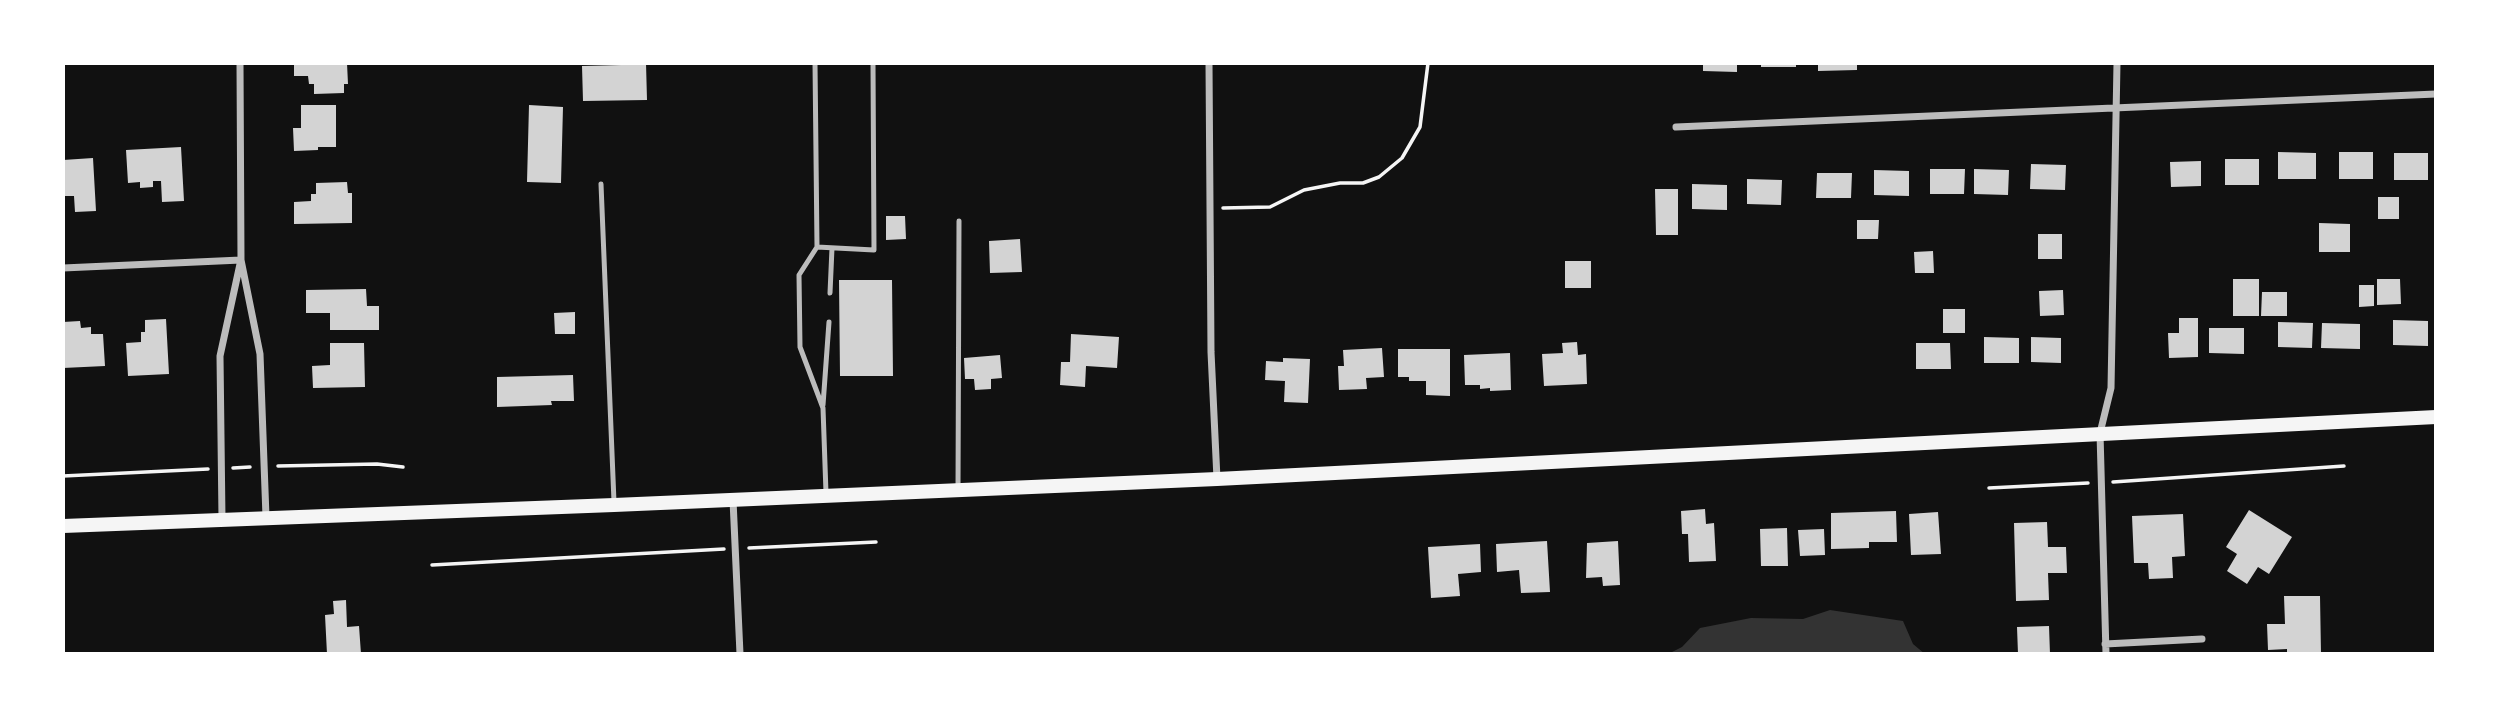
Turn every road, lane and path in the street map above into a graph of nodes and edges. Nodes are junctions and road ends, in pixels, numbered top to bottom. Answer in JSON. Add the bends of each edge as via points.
{"nodes":[{"id":1,"x":240,"y":63,"type":"edge"},
{"id":2,"x":815,"y":63,"type":"edge"},
{"id":3,"x":873,"y":63,"type":"edge"},
{"id":4,"x":1209,"y":63,"type":"edge"},
{"id":5,"x":1428,"y":63,"type":"edge"},
{"id":6,"x":2117,"y":63,"type":"edge"},
{"id":7,"x":2436,"y":94,"type":"edge"},
{"id":8,"x":2116,"y":107,"type":"junction"},
{"id":9,"x":1676,"y":127,"type":"dead end"},
{"id":10,"x":601,"y":184,"type":"dead end"},
{"id":11,"x":1210,"y":209,"type":"junction"},
{"id":12,"x":959,"y":221,"type":"dead end"},
{"id":13,"x":817,"y":247,"type":"junction"},
{"id":14,"x":832,"y":248,"type":"junction"},
{"id":15,"x":241,"y":260,"type":"junction"},
{"id":16,"x":63,"y":268,"type":"edge"},
{"id":17,"x":830,"y":293,"type":"dead end"},
{"id":18,"x":829,"y":322,"type":"dead end"},
{"id":19,"x":823,"y":408,"type":"junction"},
{"id":20,"x":2436,"y":417,"type":"edge"},
{"id":21,"x":2100,"y":433,"type":"junction"},
{"id":22,"x":2344,"y":466,"type":"dead end"},
{"id":23,"x":1217,"y":478,"type":"junction"},
{"id":24,"x":2102,"y":483,"type":"junction"},
{"id":25,"x":1989,"y":488,"type":"dead end"},
{"id":26,"x":958,"y":489,"type":"junction"},
{"id":27,"x":826,"y":496,"type":"junction"},
{"id":28,"x":733,"y":500,"type":"junction"},
{"id":29,"x":614,"y":505,"type":"junction"},
{"id":30,"x":266,"y":517,"type":"junction"},
{"id":31,"x":222,"y":519,"type":"junction"},
{"id":32,"x":63,"y":526,"type":"edge"},
{"id":33,"x":876,"y":542,"type":"dead end"},
{"id":34,"x":735,"y":549,"type":"junction"},
{"id":35,"x":432,"y":565,"type":"dead end"},
{"id":36,"x":2202,"y":639,"type":"dead end"},
{"id":37,"x":2105,"y":644,"type":"junction"},
{"id":38,"x":740,"y":654,"type":"edge"},
{"id":39,"x":2106,"y":654,"type":"edge"}],
"edges":[{"from":1,"to":15,"type":"street"},
{"from":2,"to":13,"type":"lane"},
{"from":3,"to":14,"type":"lane","via":[[874,250]]},
{"from":4,"to":11,"type":"street"},
{"from":5,"to":11,"type":"path","via":[[1420,127],[1402,159],[1379,177],[1304,190],[1270,207]]},
{"from":6,"to":8,"type":"street"},
{"from":7,"to":8,"type":"street"},
{"from":8,"to":9,"type":"street"},
{"from":8,"to":21,"type":"street","via":[[2111,388]]},
{"from":10,"to":29,"type":"lane"},
{"from":11,"to":23,"type":"street"},
{"from":12,"to":26,"type":"lane"},
{"from":13,"to":14,"type":"lane"},
{"from":13,"to":19,"type":"lane","via":[[799,275],[800,347]]},
{"from":14,"to":17,"type":"lane"},
{"from":15,"to":16,"type":"street"},
{"from":15,"to":30,"type":"street","via":[[260,354]]},
{"from":15,"to":31,"type":"street","via":[[220,356]]},
{"from":18,"to":19,"type":"lane"},
{"from":19,"to":27,"type":"lane"},
{"from":20,"to":21,"type":"main road"},
{"from":21,"to":23,"type":"main road"},
{"from":21,"to":24,"type":"street"},
{"from":22,"to":24,"type":"path"},
{"from":23,"to":26,"type":"main road"},
{"from":24,"to":25,"type":"path"},
{"from":24,"to":37,"type":"street"},
{"from":26,"to":27,"type":"main road"},
{"from":27,"to":28,"type":"main road"},
{"from":28,"to":29,"type":"main road"},
{"from":28,"to":34,"type":"street"},
{"from":29,"to":30,"type":"main road"},
{"from":30,"to":31,"type":"main road"},
{"from":31,"to":32,"type":"main road"},
{"from":33,"to":34,"type":"path"},
{"from":34,"to":35,"type":"path"},
{"from":34,"to":38,"type":"street"},
{"from":36,"to":37,"type":"street"},
{"from":37,"to":39,"type":"street"}]}
